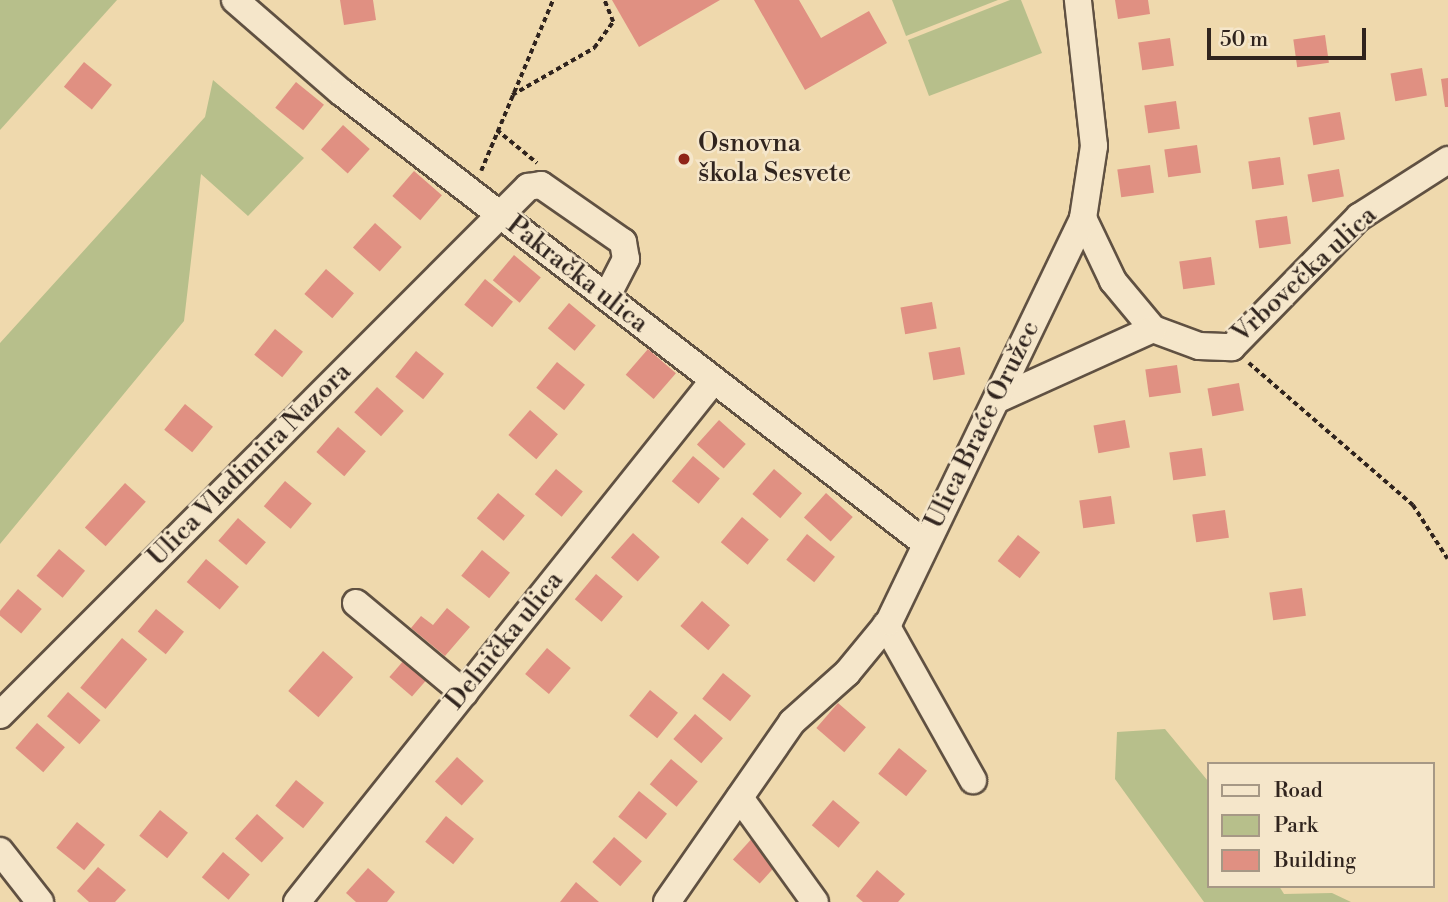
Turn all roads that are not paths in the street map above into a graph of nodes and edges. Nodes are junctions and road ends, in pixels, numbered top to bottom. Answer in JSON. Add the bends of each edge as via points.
{"nodes":[{"id":1,"x":235,"y":0,"type":"edge"},
{"id":2,"x":1078,"y":0,"type":"edge"},
{"id":3,"x":1448,"y":160,"type":"edge"},
{"id":4,"x":500,"y":215,"type":"junction"},
{"id":5,"x":1083,"y":218,"type":"junction"},
{"id":6,"x":607,"y":296,"type":"junction"},
{"id":7,"x":1153,"y":329,"type":"junction"},
{"id":8,"x":713,"y":381,"type":"junction"},
{"id":9,"x":998,"y":399,"type":"junction"},
{"id":10,"x":925,"y":543,"type":"junction"},
{"id":11,"x":356,"y":603,"type":"dead end"},
{"id":12,"x":886,"y":625,"type":"junction"},
{"id":13,"x":464,"y":693,"type":"junction"},
{"id":14,"x":0,"y":715,"type":"edge"},
{"id":15,"x":973,"y":780,"type":"dead end"},
{"id":16,"x":740,"y":798,"type":"junction"},
{"id":17,"x":0,"y":851,"type":"edge"},
{"id":18,"x":40,"y":902,"type":"edge"},
{"id":19,"x":297,"y":902,"type":"edge"},
{"id":20,"x":667,"y":902,"type":"edge"},
{"id":21,"x":815,"y":902,"type":"edge"}],
"edges":[{"from":1,"to":4,"type":"street","name":"Pakračka ulica"},
{"from":2,"to":5,"type":"street","name":"Ulica Braće Oružec","via":[[1094,146]]},
{"from":3,"to":7,"type":"street","name":"Vrbovečka ulica","via":[[1359,217],[1231,347],[1199,346]]},
{"from":4,"to":6,"type":"street","name":"Pakračka ulica"},
{"from":4,"to":6,"type":"street","name":"Ulica Vladimira Nazora","via":[[528,187],[541,186],[617,237],[626,259]]},
{"from":4,"to":14,"type":"street","name":"Ulica Vladimira Nazora"},
{"from":5,"to":7,"type":"street","name":"Vrbovečka ulica","via":[[1113,281]]},
{"from":5,"to":9,"type":"street","name":"Ulica Braće Oružec"},
{"from":6,"to":8,"type":"street","name":"Pakračka ulica"},
{"from":7,"to":9,"type":"street"},
{"from":8,"to":10,"type":"street","name":"Pakračka ulica"},
{"from":8,"to":13,"type":"street","name":"Delnička ulica"},
{"from":9,"to":10,"type":"street","name":"Ulica Braće Oružec"},
{"from":10,"to":12,"type":"street","name":"Ulica Braće Oružec"},
{"from":11,"to":13,"type":"street"},
{"from":12,"to":15,"type":"street"},
{"from":12,"to":16,"type":"street","name":"Ulica Braće Oružec","via":[[847,673],[792,722]]},
{"from":13,"to":19,"type":"street","name":"Delnička ulica"},
{"from":16,"to":20,"type":"street","name":"Ulica Braće Oružec"},
{"from":16,"to":21,"type":"street"},
{"from":17,"to":18,"type":"street"}]}
